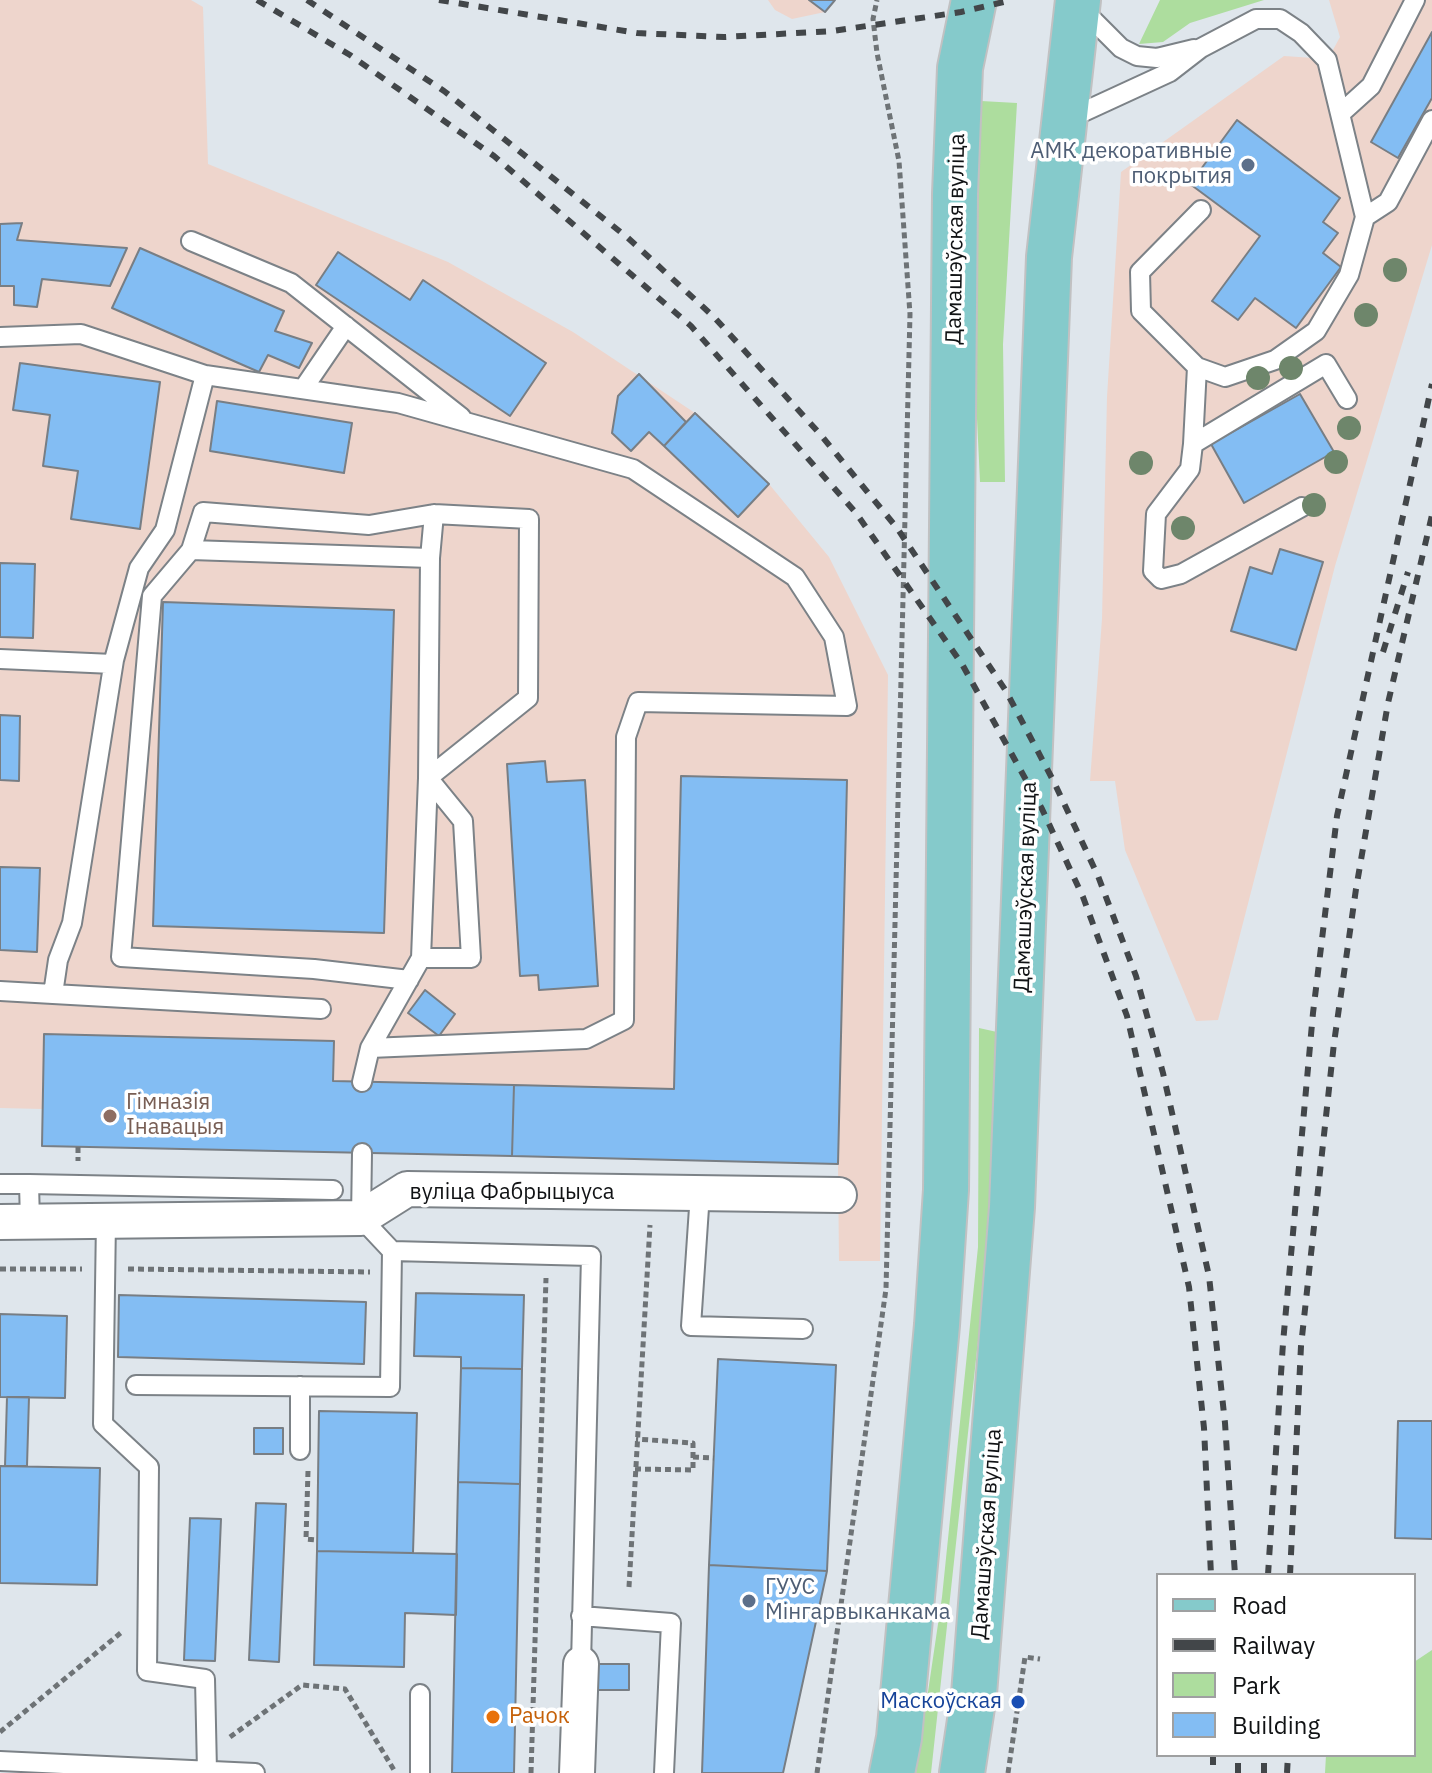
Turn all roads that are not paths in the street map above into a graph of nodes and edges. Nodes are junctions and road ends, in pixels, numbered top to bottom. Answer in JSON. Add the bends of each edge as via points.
{"nodes":[{"id":1,"x":974,"y":0,"type":"edge"},
{"id":2,"x":1415,"y":0,"type":"edge"},
{"id":3,"x":1078,"y":1,"type":"edge"},
{"id":4,"x":1201,"y":48,"type":"junction"},
{"id":5,"x":1340,"y":114,"type":"junction"},
{"id":6,"x":1066,"y":120,"type":"junction"},
{"id":7,"x":1432,"y":120,"type":"edge"},
{"id":8,"x":1201,"y":210,"type":"dead end"},
{"id":9,"x":1365,"y":217,"type":"junction"},
{"id":10,"x":191,"y":241,"type":"dead end"},
{"id":11,"x":346,"y":326,"type":"junction"},
{"id":12,"x":0,"y":337,"type":"edge"},
{"id":13,"x":1197,"y":367,"type":"junction"},
{"id":14,"x":205,"y":375,"type":"junction"},
{"id":15,"x":303,"y":389,"type":"junction"},
{"id":16,"x":1347,"y":399,"type":"dead end"},
{"id":17,"x":470,"y":424,"type":"junction"},
{"id":18,"x":1193,"y":444,"type":"junction"},
{"id":19,"x":1302,"y":507,"type":"dead end"},
{"id":20,"x":434,"y":514,"type":"junction"},
{"id":21,"x":191,"y":550,"type":"junction"},
{"id":22,"x":430,"y":558,"type":"junction"},
{"id":23,"x":0,"y":659,"type":"edge"},
{"id":24,"x":113,"y":664,"type":"junction"},
{"id":25,"x":428,"y":778,"type":"junction"},
{"id":26,"x":421,"y":958,"type":"junction"},
{"id":27,"x":409,"y":980,"type":"junction"},
{"id":28,"x":0,"y":991,"type":"edge"},
{"id":29,"x":53,"y":994,"type":"junction"},
{"id":30,"x":321,"y":1009,"type":"dead end"},
{"id":31,"x":370,"y":1048,"type":"junction"},
{"id":32,"x":362,"y":1082,"type":"dead end"},
{"id":33,"x":362,"y":1153,"type":"dead end"},
{"id":34,"x":0,"y":1184,"type":"edge"},
{"id":35,"x":29,"y":1184,"type":"junction"},
{"id":36,"x":333,"y":1190,"type":"dead end"},
{"id":37,"x":700,"y":1193,"type":"junction"},
{"id":38,"x":839,"y":1195,"type":"dead end"},
{"id":39,"x":361,"y":1218,"type":"junction"},
{"id":40,"x":106,"y":1220,"type":"junction"},
{"id":41,"x":15,"y":1221,"type":"edge"},
{"id":42,"x":392,"y":1251,"type":"junction"},
{"id":43,"x":803,"y":1329,"type":"dead end"},
{"id":44,"x":136,"y":1385,"type":"dead end"},
{"id":45,"x":300,"y":1386,"type":"junction"},
{"id":46,"x":300,"y":1450,"type":"dead end"},
{"id":47,"x":581,"y":1616,"type":"junction"},
{"id":48,"x":581,"y":1664,"type":"joint"},
{"id":49,"x":420,"y":1694,"type":"dead end"},
{"id":50,"x":0,"y":1761,"type":"edge"},
{"id":51,"x":207,"y":1763,"type":"junction"},
{"id":52,"x":963,"y":1772,"type":"edge"},
{"id":53,"x":255,"y":1773,"type":"edge"},
{"id":54,"x":420,"y":1773,"type":"edge"},
{"id":55,"x":577,"y":1773,"type":"edge"},
{"id":56,"x":664,"y":1773,"type":"edge"},
{"id":57,"x":892,"y":1773,"type":"edge"}],
"edges":[{"from":1,"to":57,"type":"main road","name":"Дамашэўская вуліца","via":[[960,68],[955,194],[946,1190]]},
{"from":2,"to":5,"type":"lane","via":[[1371,86]]},
{"from":3,"to":4,"type":"lane","via":[[1121,48],[1137,56],[1157,58]]},
{"from":3,"to":6,"type":"main road","name":"Дамашэўская вуліца"},
{"from":4,"to":5,"type":"lane","via":[[1256,19],[1280,19],[1327,60]]},
{"from":4,"to":6,"type":"lane","via":[[1170,72]]},
{"from":5,"to":9,"type":"lane"},
{"from":6,"to":52,"type":"main road","name":"Дамашэўская вуліца","via":[[1049,257],[1012,1207],[974,1694]]},
{"from":7,"to":9,"type":"lane","via":[[1388,202]]},
{"from":8,"to":13,"type":"lane","via":[[1140,272],[1141,311]]},
{"from":9,"to":13,"type":"lane","via":[[1349,275],[1316,331],[1275,360],[1225,377]]},
{"from":10,"to":11,"type":"lane","via":[[291,283]]},
{"from":11,"to":15,"type":"lane"},
{"from":11,"to":17,"type":"lane"},
{"from":12,"to":14,"type":"lane","via":[[81,334]]},
{"from":13,"to":18,"type":"lane"},
{"from":14,"to":15,"type":"lane"},
{"from":14,"to":24,"type":"lane","via":[[165,530],[139,568]]},
{"from":15,"to":17,"type":"lane","via":[[398,403]]},
{"from":16,"to":18,"type":"lane","via":[[1326,364]]},
{"from":17,"to":31,"type":"lane","via":[[633,469],[795,577],[834,637],[847,706],[638,702],[626,737],[624,1020],[586,1039]]},
{"from":18,"to":19,"type":"lane","via":[[1190,469],[1156,514],[1153,571],[1161,579],[1181,574]]},
{"from":20,"to":21,"type":"lane","via":[[369,525],[203,512]]},
{"from":20,"to":22,"type":"lane"},
{"from":20,"to":25,"type":"lane","via":[[529,519],[528,698]]},
{"from":21,"to":22,"type":"lane"},
{"from":21,"to":27,"type":"lane","via":[[152,596],[121,957]]},
{"from":22,"to":25,"type":"lane"},
{"from":23,"to":24,"type":"lane"},
{"from":24,"to":29,"type":"lane","via":[[72,923]]},
{"from":25,"to":26,"type":"lane"},
{"from":25,"to":26,"type":"lane","via":[[463,821],[471,958]]},
{"from":26,"to":27,"type":"lane"},
{"from":27,"to":31,"type":"lane"},
{"from":28,"to":29,"type":"lane"},
{"from":29,"to":30,"type":"lane"},
{"from":31,"to":32,"type":"lane"},
{"from":33,"to":39,"type":"lane"},
{"from":34,"to":35,"type":"lane"},
{"from":35,"to":36,"type":"lane"},
{"from":35,"to":41,"type":"lane"},
{"from":37,"to":38,"type":"street","name":"вуліца Фабрыцыуса"},
{"from":37,"to":39,"type":"street","name":"вуліца Фабрыцыуса","via":[[407,1189]]},
{"from":37,"to":43,"type":"lane","via":[[691,1326]]},
{"from":39,"to":40,"type":"street"},
{"from":39,"to":42,"type":"lane"},
{"from":40,"to":41,"type":"street"},
{"from":40,"to":51,"type":"lane","via":[[103,1424],[149,1467],[147,1671],[205,1679]]},
{"from":42,"to":45,"type":"lane","via":[[390,1387]]},
{"from":42,"to":47,"type":"lane","via":[[591,1256]]},
{"from":44,"to":45,"type":"lane"},
{"from":45,"to":46,"type":"lane"},
{"from":47,"to":48,"type":"lane"},
{"from":47,"to":56,"type":"lane","via":[[671,1623]]},
{"from":48,"to":55,"type":"street"},
{"from":49,"to":54,"type":"lane"},
{"from":50,"to":51,"type":"lane"},
{"from":51,"to":53,"type":"lane"}]}
